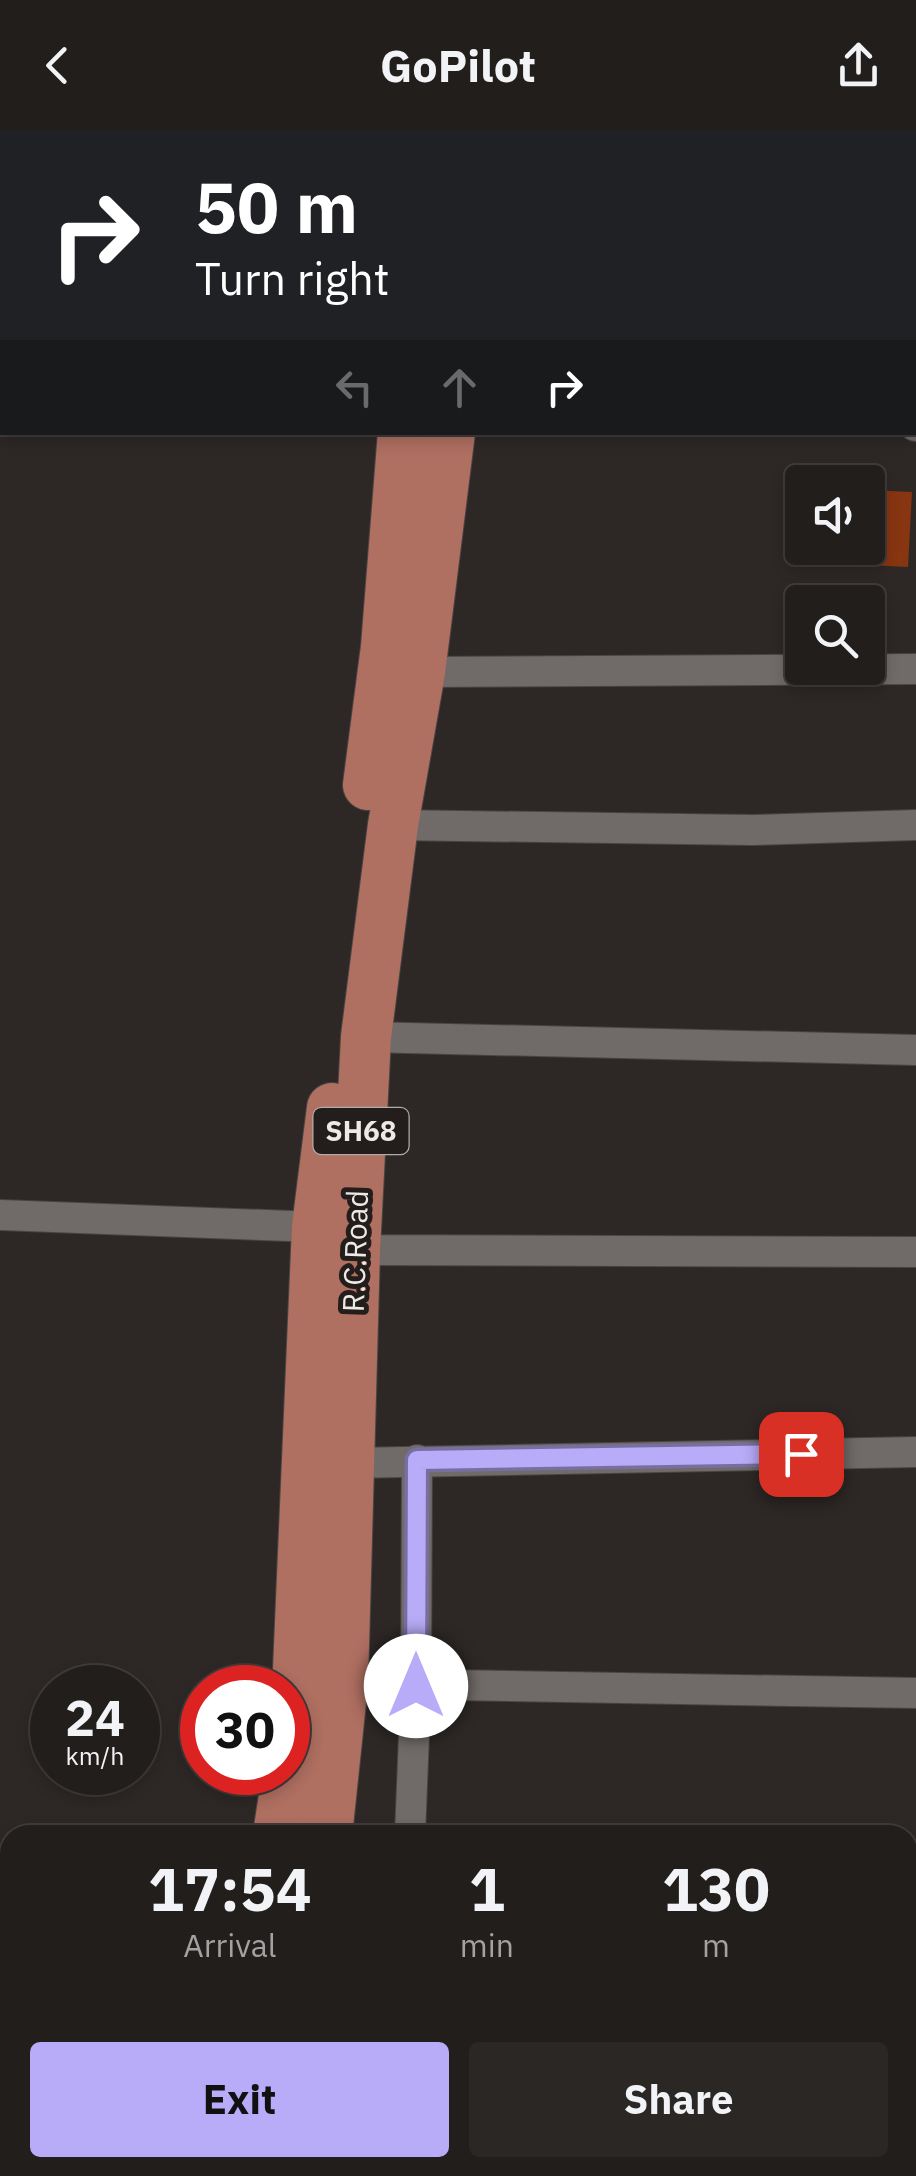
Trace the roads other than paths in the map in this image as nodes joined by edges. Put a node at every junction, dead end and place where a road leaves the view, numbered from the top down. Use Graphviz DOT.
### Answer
graph roads {
  1 [pos="403,435"];
  2 [pos="450,435"];
  3 [pos="916,669"];
  4 [pos="420,672"];
  5 [pos="393,825"];
  6 [pos="916,825"];
  7 [pos="366,1038"];
  8 [pos="916,1050"];
  9 [pos="0,1215"];
  10 [pos="336,1238"];
  11 [pos="916,1252"];
  12 [pos="916,1452"];
  13 [pos="417,1460"];
  14 [pos="350,1463"];
  15 [pos="321,1683"];
  16 [pos="416,1686"];
  17 [pos="916,1693"];
  18 [pos="280,1825"];
  19 [pos="328,1825"];
  20 [pos="410,1825"];
  1 -- 10 [label="main road, R.C.Road / SH68"];
  2 -- 4 [label="main road, R.C.Road / SH68"];
  3 -- 4 [label="street"];
  4 -- 5 [label="main road, R.C.Road / SH68"];
  5 -- 6 [label="street"];
  5 -- 7 [label="main road, R.C.Road / SH68"];
  7 -- 8 [label="street"];
  7 -- 10 [label="main road, R.C.Road / SH68"];
  9 -- 10 [label="street"];
  10 -- 11 [label="street"];
  10 -- 14 [label="main road, R.C.Road / SH68"];
  10 -- 15 [label="main road, R.C.Road / SH68"];
  12 -- 13 [label="street"];
  13 -- 14 [label="street"];
  13 -- 16 [label="street"];
  14 -- 15 [label="main road, R.C.Road / SH68"];
  15 -- 16 [label="street"];
  15 -- 18 [label="main road, R.C.Road / SH68"];
  15 -- 19 [label="main road, R.C.Road / SH68"];
  16 -- 17 [label="street"];
  16 -- 20 [label="street"];
}
